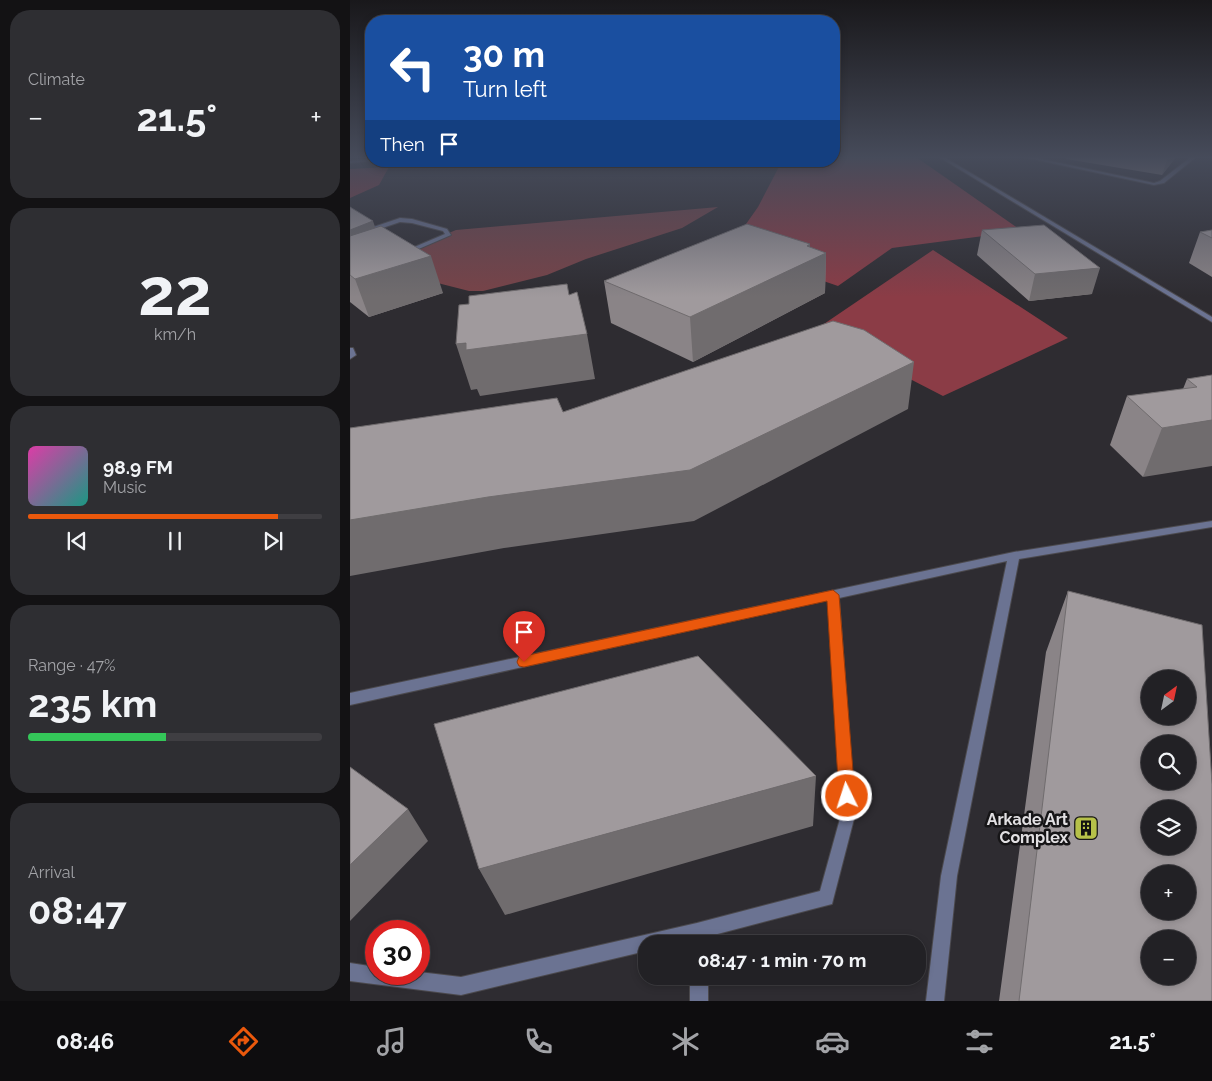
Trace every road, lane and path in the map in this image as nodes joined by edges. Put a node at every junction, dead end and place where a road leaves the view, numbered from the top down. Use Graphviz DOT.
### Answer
graph roads {
  1 [pos="1019,204"];
  2 [pos="350,237"];
  3 [pos="404,253"];
  4 [pos="1212,320"];
  5 [pos="350,350"];
  6 [pos="350,357"];
  7 [pos="1212,524"];
  8 [pos="1014,556"];
  9 [pos="833,595"];
  10 [pos="350,699"];
  11 [pos="707,935"];
  12 [pos="638,950"];
  13 [pos="350,972"];
  14 [pos="699,985"];
  15 [pos="699,1001"];
  16 [pos="935,1001"];
  1 -- 4 [label="street"];
  2 -- 3 [label="street"];
  5 -- 6 [label="street"];
  7 -- 8 [label="street"];
  8 -- 9 [label="street"];
  8 -- 16 [label="street"];
  9 -- 10 [label="street"];
  9 -- 11 [label="street"];
  12 -- 13 [label="street"];
  14 -- 15 [label="street"];
}
